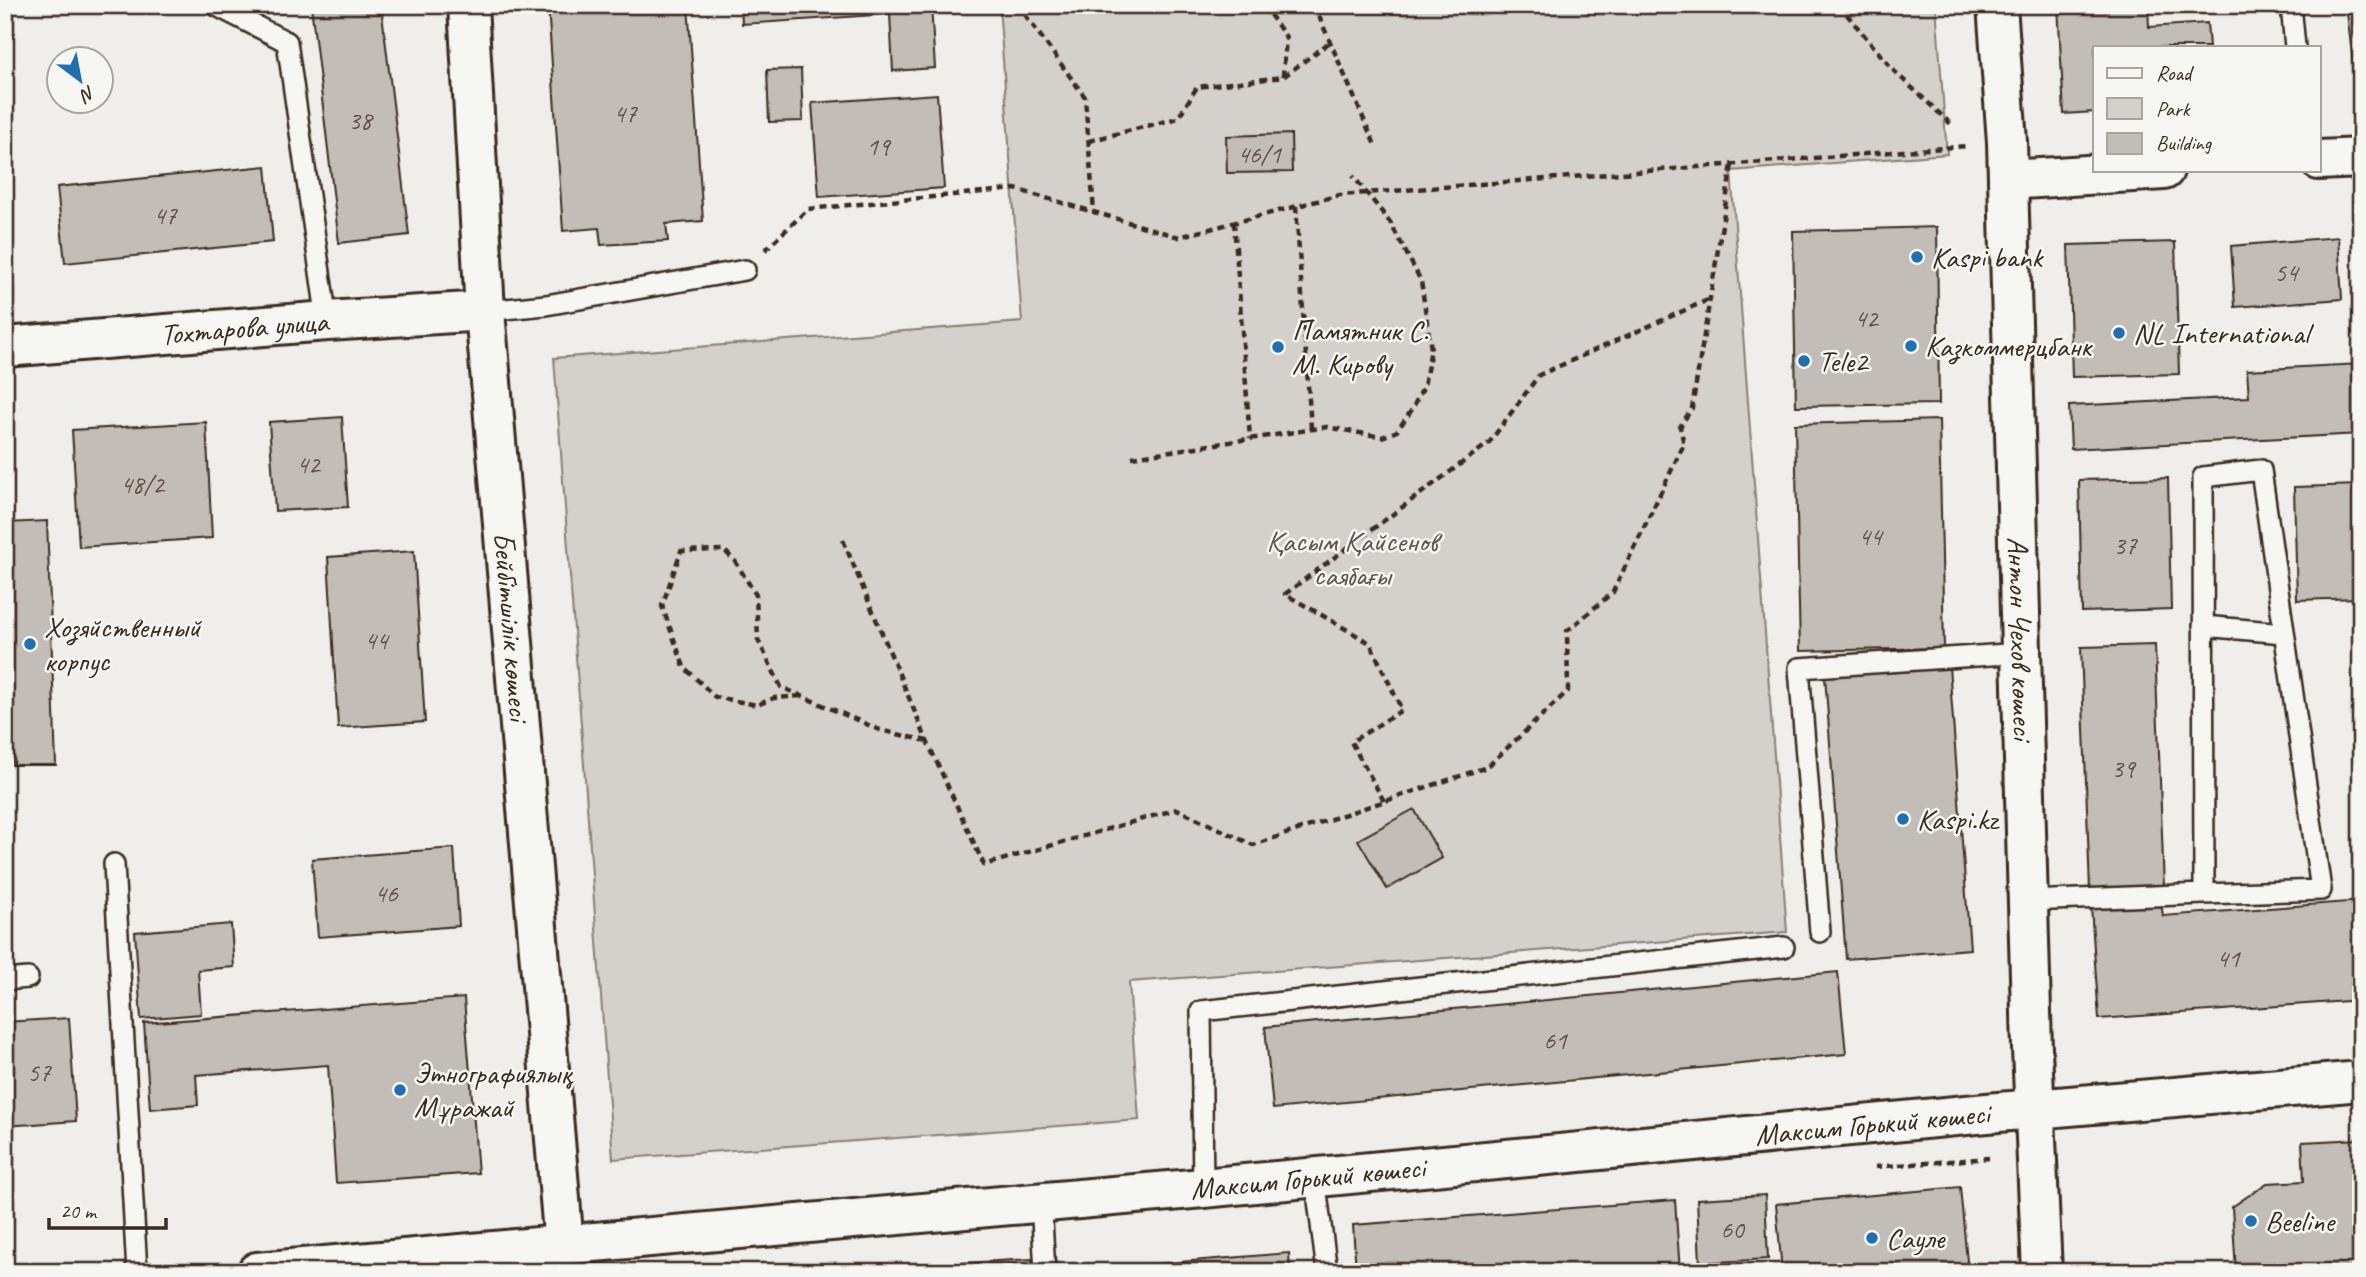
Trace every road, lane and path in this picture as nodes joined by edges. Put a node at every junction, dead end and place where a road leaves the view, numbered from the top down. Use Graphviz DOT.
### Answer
graph roads {
  1 [pos="215,5"];
  2 [pos="468,5"];
  3 [pos="1030,5"];
  4 [pos="1262,5"];
  5 [pos="1314,5"];
  6 [pos="1839,5"];
  7 [pos="1997,5"];
  8 [pos="2291,5"];
  9 [pos="1020,7"];
  10 [pos="1330,42"];
  11 [pos="2295,46"];
  12 [pos="1283,77"];
  13 [pos="1952,125"];
  14 [pos="1089,141"];
  15 [pos="2007,142"];
  16 [pos="1376,145"];
  17 [pos="2361,158"];
  18 [pos="2320,160"];
  19 [pos="1731,164"];
  20 [pos="2133,172"];
  21 [pos="1353,176"];
  22 [pos="2008,180"];
  23 [pos="1296,206"];
  24 [pos="1094,212"];
  25 [pos="1234,222"];
  26 [pos="745,270"];
  27 [pos="1710,299"];
  28 [pos="485,311"];
  29 [pos="327,321"];
  30 [pos="5,347"];
  31 [pos="1311,429"];
  32 [pos="1250,439"];
  33 [pos="1132,457"];
  34 [pos="843,540"];
  35 [pos="2203,626"];
  36 [pos="2284,633"];
  37 [pos="2021,653"];
  38 [pos="801,696"];
  39 [pos="927,741"];
  40 [pos="1384,802"];
  41 [pos="114,864"];
  42 [pos="2204,894"];
  43 [pos="2028,901"];
  44 [pos="1820,932"];
  45 [pos="1784,947"];
  46 [pos="28,978"];
  47 [pos="5,980"];
  48 [pos="2361,1081"];
  49 [pos="2034,1109"];
  50 [pos="1315,1177"];
  51 [pos="1203,1188"];
  52 [pos="1041,1202"];
  53 [pos="564,1245"];
  54 [pos="137,1272"];
  55 [pos="257,1272"];
  56 [pos="1045,1272"];
  57 [pos="1327,1272"];
  58 [pos="2042,1272"];
  1 -- 29 [label="lane"];
  2 -- 28 [label="street, Бейбітшілік көшесі"];
  3 -- 9 [label="path"];
  4 -- 12 [label="path"];
  5 -- 10 [label="path"];
  6 -- 13 [label="path"];
  7 -- 15 [label="street, Антон Чехов көшесі"];
  8 -- 11 [label="lane"];
  9 -- 14 [label="path"];
  10 -- 12 [label="path"];
  10 -- 16 [label="path"];
  12 -- 14 [label="path"];
  14 -- 24 [label="path"];
  15 -- 19 [label="path"];
  15 -- 22 [label="street, Антон Чехов көшесі"];
  17 -- 18 [label="street"];
  19 -- 23 [label="path"];
  19 -- 27 [label="path"];
  20 -- 22 [label="street"];
  21 -- 31 [label="path"];
  22 -- 37 [label="street, Антон Чехов көшесі"];
  23 -- 25 [label="path"];
  23 -- 31 [label="path"];
  24 -- 25 [label="path"];
  24 -- 26 [label="path"];
  25 -- 32 [label="path"];
  26 -- 28 [label="lane"];
  27 -- 40 [label="path"];
  27 -- 40 [label="path"];
  28 -- 29 [label="street, Тохтарова улица"];
  28 -- 53 [label="street, Бейбітшілік көшесі"];
  29 -- 30 [label="street, Тохтарова улица"];
  31 -- 32 [label="path"];
  32 -- 33 [label="path"];
  34 -- 39 [label="path"];
  35 -- 36 [label="lane"];
  35 -- 36 [label="lane"];
  35 -- 42 [label="lane"];
  36 -- 42 [label="lane"];
  37 -- 43 [label="street, Антон Чехов көшесі"];
  37 -- 44 [label="lane"];
  38 -- 38 [label="path"];
  38 -- 39 [label="path"];
  39 -- 40 [label="path"];
  41 -- 54 [label="lane"];
  42 -- 43 [label="lane"];
  43 -- 49 [label="street, Антон Чехов көшесі"];
  45 -- 51 [label="lane"];
  46 -- 47 [label="lane"];
  48 -- 49 [label="street, Максим Горький көшесі"];
  49 -- 50 [label="street, Максим Горький көшесі"];
  49 -- 58 [label="street, Антон Чехов көшесі"];
  50 -- 51 [label="street, Максим Горький көшесі"];
  50 -- 57 [label="lane"];
  51 -- 52 [label="street, Максим Горький көшесі"];
  52 -- 53 [label="street, Максим Горький көшесі"];
  52 -- 56 [label="lane"];
  53 -- 55 [label="street, Максим Горький көшесі"];
}
